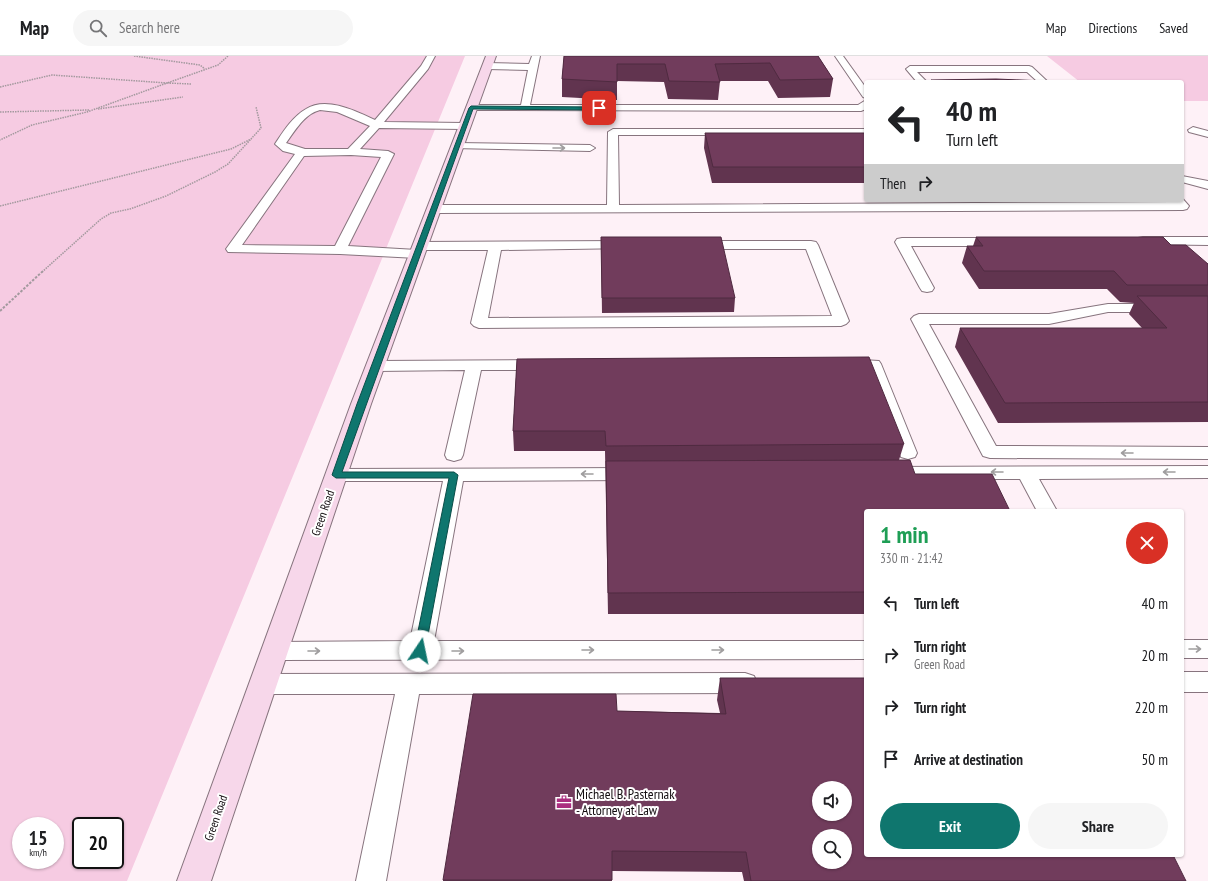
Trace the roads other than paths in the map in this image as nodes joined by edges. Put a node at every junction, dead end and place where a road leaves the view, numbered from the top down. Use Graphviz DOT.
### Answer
graph roads {
  1 [pos="431,56"];
  2 [pos="536,56"];
  3 [pos="839,56"];
  4 [pos="489,61"];
  5 [pos="533,67"];
  6 [pos="920,80"];
  7 [pos="1041,80"];
  8 [pos="864,92"];
  9 [pos="525,108"];
  10 [pos="864,109"];
  11 [pos="376,125"];
  12 [pos="464,127"];
  13 [pos="1194,130"];
  14 [pos="864,132"];
  15 [pos="1208,134"];
  16 [pos="590,144"];
  17 [pos="351,152"];
  18 [pos="301,153"];
  19 [pos="1184,179"];
  20 [pos="1208,185"];
  21 [pos="1179,202"];
  22 [pos="434,209"];
  23 [pos="613,209"];
  24 [pos="1208,241"];
  25 [pos="1012,242"];
  26 [pos="1130,242"];
  27 [pos="684,245"];
  28 [pos="495,246"];
  29 [pos="637,246"];
  30 [pos="340,250"];
  31 [pos="418,250"];
  32 [pos="926,288"];
  33 [pos="1208,308"];
  34 [pos="833,364"];
  35 [pos="474,365"];
  36 [pos="561,365"];
  37 [pos="376,366"];
  38 [pos="908,453"];
  39 [pos="1208,453"];
  40 [pos="454,465"];
  41 [pos="1026,472"];
  42 [pos="1208,472"];
  43 [pos="875,473"];
  44 [pos="652,474"];
  45 [pos="336,475"];
  46 [pos="1047,509"];
  47 [pos="1184,649"];
  48 [pos="1208,649"];
  49 [pos="864,650"];
  50 [pos="275,651"];
  51 [pos="420,651"];
  52 [pos="1184,682"];
  53 [pos="1208,682"];
  54 [pos="767,683"];
  55 [pos="263,684"];
  56 [pos="409,684"];
  57 [pos="194,881"];
  58 [pos="371,881"];
  1 -- 11 [label="lane"];
  2 -- 5 [label="lane"];
  3 -- 8 [label="lane"];
  4 -- 5 [label="lane"];
  4 -- 12 [label="main road, Green Road"];
  5 -- 9 [label="lane"];
  6 -- 7 [label="lane"];
  9 -- 10 [label="lane"];
  9 -- 12 [label="lane"];
  11 -- 12 [label="lane"];
  11 -- 17 [label="lane"];
  11 -- 18 [label="lane"];
  12 -- 16 [label="lane"];
  12 -- 22 [label="main road, Green Road"];
  13 -- 15 [label="lane"];
  14 -- 23 [label="lane"];
  17 -- 18 [label="lane"];
  17 -- 30 [label="lane"];
  18 -- 30 [label="lane"];
  19 -- 20 [label="lane"];
  21 -- 23 [label="lane"];
  22 -- 23 [label="lane"];
  22 -- 31 [label="main road, Green Road"];
  24 -- 26 [label="lane"];
  25 -- 32 [label="lane"];
  27 -- 28 [label="lane"];
  28 -- 29 [label="lane"];
  28 -- 31 [label="lane"];
  30 -- 31 [label="lane"];
  31 -- 37 [label="main road, Green Road"];
  39 -- 33 [label="lane, one-way"];
  34 -- 38 [label="lane"];
  35 -- 36 [label="lane"];
  35 -- 37 [label="lane"];
  35 -- 40 [label="lane"];
  37 -- 45 [label="main road, Green Road"];
  44 -- 40 [label="lane, one-way"];
  40 -- 45 [label="lane"];
  40 -- 51 [label="lane"];
  42 -- 41 [label="lane, one-way"];
  41 -- 43 [label="lane, one-way"];
  41 -- 46 [label="lane"];
  45 -- 50 [label="main road, Green Road"];
  47 -- 48 [label="lane, one-way"];
  51 -- 49 [label="lane, one-way"];
  50 -- 51 [label="lane, one-way"];
  50 -- 55 [label="main road, Green Road"];
  52 -- 53 [label="lane"];
  54 -- 56 [label="lane"];
  55 -- 56 [label="lane"];
  55 -- 57 [label="main road, Green Road"];
  56 -- 58 [label="lane"];
}
